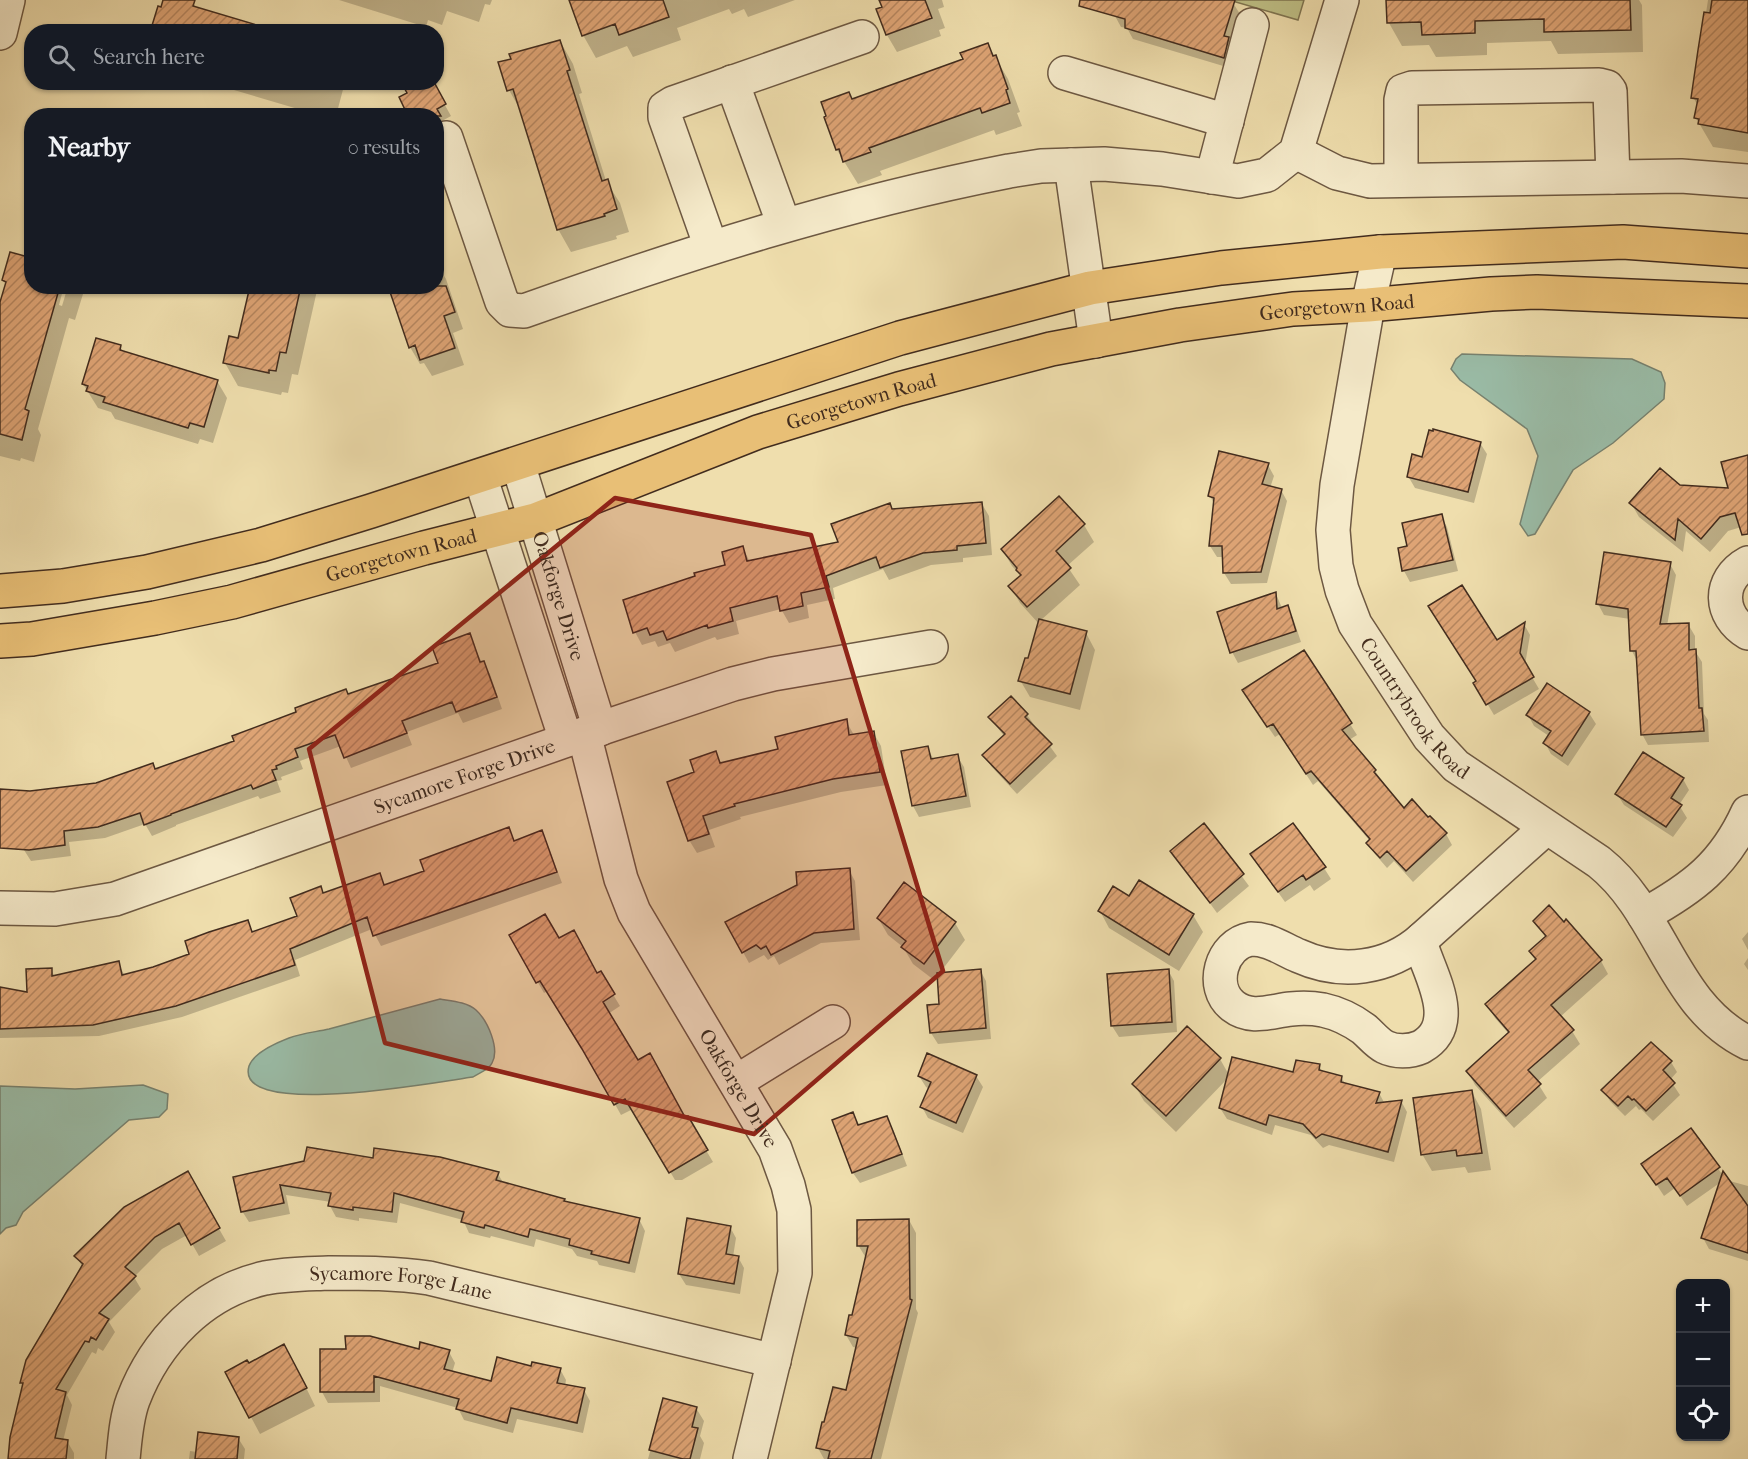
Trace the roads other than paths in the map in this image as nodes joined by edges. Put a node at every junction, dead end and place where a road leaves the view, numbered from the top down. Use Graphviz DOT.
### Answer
graph roads {
  1 [pos="8,0"];
  2 [pos="1342,0"];
  3 [pos="1252,25"];
  4 [pos="0,33"];
  5 [pos="862,37"];
  6 [pos="1065,73"];
  7 [pos="732,82"];
  8 [pos="1227,121"];
  9 [pos="446,138"];
  10 [pos="1296,152"];
  11 [pos="1071,165"];
  12 [pos="1212,177"];
  13 [pos="1613,177"];
  14 [pos="1401,180"];
  15 [pos="1748,181"];
  16 [pos="783,225"];
  17 [pos="711,247"];
  18 [pos="1748,251"];
  19 [pos="1380,252"];
  20 [pos="1090,288"];
  21 [pos="1748,301"];
  22 [pos="1368,305"];
  23 [pos="1096,341"];
  24 [pos="518,464"];
  25 [pos="480,476"];
  26 [pos="535,520"];
  27 [pos="497,530"];
  28 [pos="1748,563"];
  29 [pos="0,591"];
  30 [pos="1748,633"];
  31 [pos="0,641"];
  32 [pos="931,646"];
  33 [pos="584,734"];
  34 [pos="1748,812"];
  35 [pos="1546,828"];
  36 [pos="0,908"];
  37 [pos="1644,915"];
  38 [pos="1422,939"];
  39 [pos="833,1022"];
  40 [pos="1748,1043"];
  41 [pos="736,1082"];
  42 [pos="774,1361"];
  43 [pos="123,1459"];
  44 [pos="750,1459"];
  1 -- 4 [label="street"];
  2 -- 10 [label="street"];
  3 -- 8 [label="street"];
  5 -- 7 [label="street"];
  6 -- 8 [label="street"];
  7 -- 16 [label="street"];
  7 -- 17 [label="street"];
  8 -- 12 [label="street"];
  9 -- 17 [label="street"];
  10 -- 12 [label="street"];
  10 -- 14 [label="street"];
  11 -- 12 [label="street"];
  11 -- 16 [label="street"];
  11 -- 20 [label="street"];
  13 -- 14 [label="street"];
  13 -- 14 [label="street"];
  13 -- 15 [label="street"];
  16 -- 17 [label="street"];
  18 -- 19 [label="main road"];
  19 -- 20 [label="main road"];
  19 -- 22 [label="street, Countrybrook Road"];
  20 -- 23 [label="street"];
  20 -- 24 [label="main road"];
  21 -- 22 [label="main road, Georgetown Road"];
  22 -- 23 [label="main road, Georgetown Road"];
  22 -- 35 [label="street, Countrybrook Road"];
  23 -- 26 [label="main road, Georgetown Road"];
  24 -- 25 [label="main road"];
  24 -- 26 [label="street, Oakforge Drive"];
  25 -- 27 [label="street"];
  25 -- 29 [label="main road"];
  26 -- 27 [label="main road, Georgetown Road"];
  26 -- 33 [label="street, Oakforge Drive"];
  27 -- 31 [label="main road, Georgetown Road"];
  27 -- 33 [label="street"];
  28 -- 30 [label="street"];
  32 -- 33 [label="street, Sycamore Forge Drive"];
  33 -- 36 [label="street, Sycamore Forge Drive"];
  33 -- 41 [label="street, Oakforge Drive"];
  34 -- 37 [label="street"];
  35 -- 37 [label="street, Countrybrook Road"];
  35 -- 38 [label="street"];
  37 -- 40 [label="street, Countrybrook Road"];
  38 -- 38 [label="street"];
  39 -- 41 [label="street"];
  41 -- 42 [label="street, Oakforge Drive"];
  42 -- 43 [label="street, Sycamore Forge Lane"];
  42 -- 44 [label="street, Oakforge Drive"];
}
